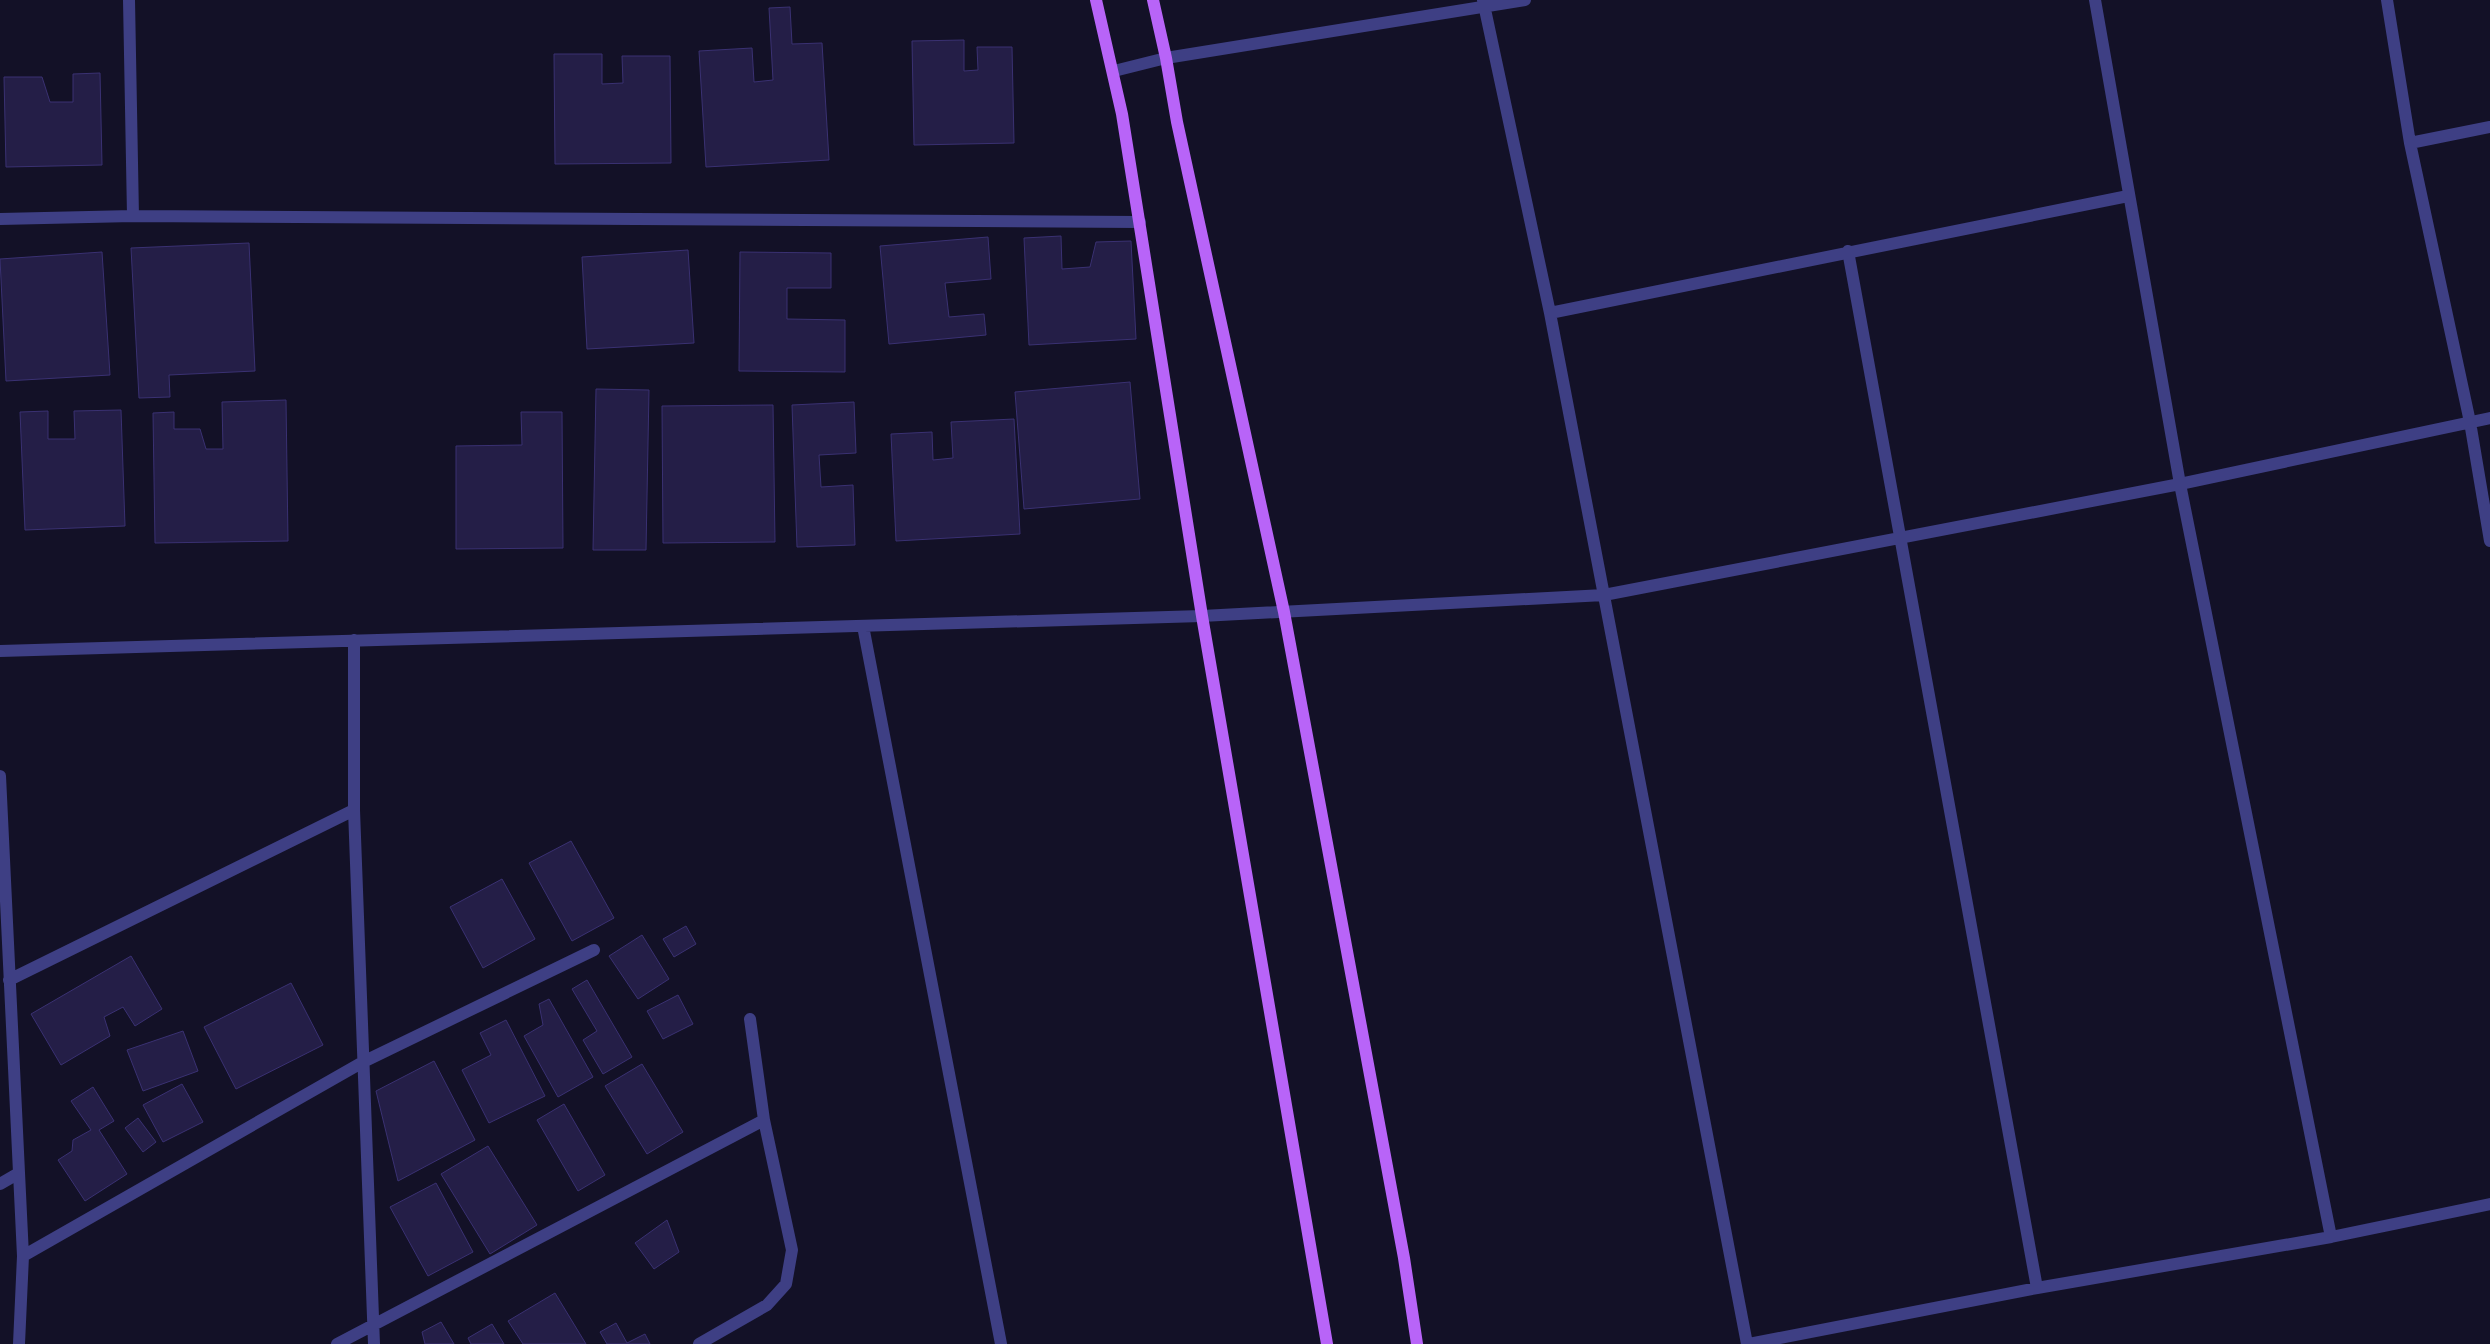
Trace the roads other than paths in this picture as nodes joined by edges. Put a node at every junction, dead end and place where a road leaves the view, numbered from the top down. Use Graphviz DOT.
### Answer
graph roads {
  1 [pos="129,0"];
  2 [pos="1096,0"];
  3 [pos="1153,0"];
  4 [pos="1525,0"];
  5 [pos="2095,0"];
  6 [pos="2387,0"];
  7 [pos="1484,4"];
  8 [pos="1166,58"];
  9 [pos="1114,71"];
  10 [pos="2490,127"];
  11 [pos="2410,143"];
  12 [pos="2128,196"];
  13 [pos="133,216"];
  14 [pos="0,219"];
  15 [pos="1140,222"];
  16 [pos="1848,251"];
  17 [pos="1550,312"];
  18 [pos="2490,418"];
  19 [pos="2470,422"];
  20 [pos="2180,484"];
  21 [pos="1900,538"];
  22 [pos="2490,541"];
  23 [pos="1604,595"];
  24 [pos="1284,612"];
  25 [pos="1202,616"];
  26 [pos="863,626"];
  27 [pos="354,640"];
  28 [pos="0,651"];
  29 [pos="0,776"];
  30 [pos="354,810"];
  31 [pos="3,899"];
  32 [pos="594,950"];
  33 [pos="10,980"];
  34 [pos="750,1018"];
  35 [pos="363,1062"];
  36 [pos="764,1120"];
  37 [pos="19,1173"];
  38 [pos="0,1184"];
  39 [pos="2490,1204"];
  40 [pos="2331,1237"];
  41 [pos="23,1256"];
  42 [pos="2037,1288"];
  43 [pos="374,1325"];
  44 [pos="19,1344"];
  45 [pos="337,1344"];
  46 [pos="374,1344"];
  47 [pos="699,1344"];
  48 [pos="1001,1344"];
  49 [pos="1328,1344"];
  50 [pos="1416,1344"];
  51 [pos="1748,1344"];
  1 -- 13 [label="street"];
  2 -- 9 [label="main road"];
  3 -- 8 [label="main road"];
  4 -- 7 [label="street"];
  5 -- 12 [label="street"];
  6 -- 11 [label="street"];
  7 -- 8 [label="street"];
  7 -- 17 [label="street"];
  8 -- 9 [label="street"];
  8 -- 24 [label="main road"];
  9 -- 15 [label="main road"];
  10 -- 11 [label="street"];
  11 -- 19 [label="street"];
  12 -- 16 [label="street"];
  12 -- 20 [label="street"];
  13 -- 14 [label="street"];
  13 -- 15 [label="street"];
  15 -- 25 [label="main road"];
  16 -- 17 [label="street"];
  16 -- 21 [label="street"];
  17 -- 23 [label="street"];
  18 -- 19 [label="street"];
  19 -- 20 [label="street"];
  19 -- 22 [label="street"];
  20 -- 21 [label="street"];
  20 -- 40 [label="street"];
  21 -- 23 [label="street"];
  21 -- 42 [label="street"];
  23 -- 24 [label="street"];
  23 -- 51 [label="street"];
  24 -- 25 [label="street"];
  24 -- 50 [label="main road"];
  25 -- 26 [label="street"];
  25 -- 49 [label="main road"];
  26 -- 27 [label="street"];
  26 -- 48 [label="street"];
  27 -- 28 [label="street"];
  27 -- 30 [label="street"];
  29 -- 31 [label="street"];
  30 -- 33 [label="street"];
  30 -- 35 [label="street"];
  31 -- 33 [label="street"];
  32 -- 35 [label="street"];
  33 -- 37 [label="street"];
  34 -- 36 [label="street"];
  35 -- 41 [label="street"];
  35 -- 43 [label="street"];
  36 -- 43 [label="street"];
  36 -- 47 [label="street"];
  37 -- 38 [label="street"];
  37 -- 41 [label="street"];
  39 -- 40 [label="street"];
  40 -- 42 [label="street"];
  41 -- 44 [label="street"];
  42 -- 51 [label="street"];
  43 -- 45 [label="street"];
  43 -- 46 [label="street"];
}
